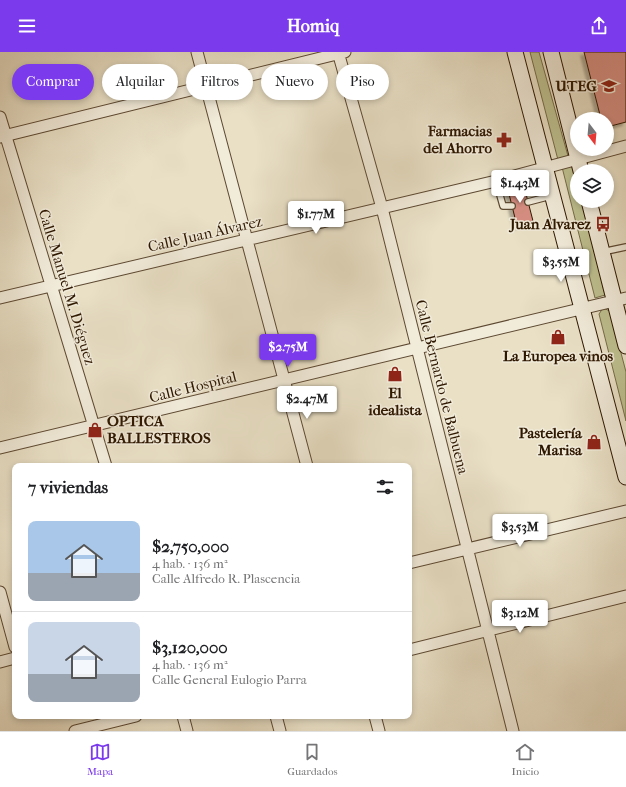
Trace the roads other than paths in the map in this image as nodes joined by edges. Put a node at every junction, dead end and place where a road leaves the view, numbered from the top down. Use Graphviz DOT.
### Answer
graph roads {
  1 [pos="197,52"];
  2 [pos="340,52"];
  3 [pos="515,52"];
  4 [pos="551,52"];
  5 [pos="200,64"];
  6 [pos="253,74"];
  7 [pos="186,91"];
  8 [pos="210,100"];
  9 [pos="0,117"];
  10 [pos="3,137"];
  11 [pos="626,146"];
  12 [pos="580,164"];
  13 [pos="582,164"];
  14 [pos="570,166"];
  15 [pos="544,168"];
  16 [pos="496,180"];
  17 [pos="552,196"];
  18 [pos="528,202"];
  19 [pos="512,206"];
  20 [pos="382,208"];
  21 [pos="591,208"];
  22 [pos="247,240"];
  23 [pos="626,246"];
  24 [pos="602,252"];
  25 [pos="51,286"];
  26 [pos="0,298"];
  27 [pos="620,299"];
  28 [pos="582,309"];
  29 [pos="626,346"];
  30 [pos="416,348"];
  31 [pos="284,380"];
  32 [pos="94,426"];
  33 [pos="0,448"];
  34 [pos="105,463"];
  35 [pos="306,463"];
  36 [pos="626,477"];
  37 [pos="626,510"];
  38 [pos="468,549"];
  39 [pos="412,562"];
  40 [pos="0,592"];
  41 [pos="626,596"];
  42 [pos="489,630"];
  43 [pos="12,635"];
  44 [pos="412,649"];
  45 [pos="12,659"];
  46 [pos="0,662"];
  47 [pos="124,719"];
  48 [pos="184,719"];
  49 [pos="277,719"];
  50 [pos="376,719"];
  51 [pos="75,731"];
  52 [pos="187,731"];
  53 [pos="280,731"];
  54 [pos="379,731"];
  55 [pos="513,731"];
  1 -- 5 [label="street"];
  2 -- 6 [label="street"];
  2 -- 20 [label="street, Calle Bernardo de Balbuena"];
  3 -- 15 [label="main road"];
  4 -- 12 [label="main road"];
  7 -- 10 [label="street"];
  8 -- 22 [label="street"];
  9 -- 10 [label="street, Calle Manuel M. Diéguez"];
  10 -- 25 [label="street, Calle Manuel M. Diéguez"];
  11 -- 13 [label="street, Calle Juan Álvarez"];
  14 -- 15 [label="street, Calle Juan Álvarez"];
  15 -- 16 [label="street, Calle Juan Álvarez"];
  15 -- 17 [label="main road"];
  16 -- 19 [label="lane"];
  16 -- 20 [label="street, Calle Juan Álvarez"];
  17 -- 18 [label="lane"];
  17 -- 28 [label="main road"];
  20 -- 22 [label="street, Calle Juan Álvarez"];
  20 -- 30 [label="street, Calle Bernardo de Balbuena"];
  21 -- 24 [label="main road"];
  22 -- 25 [label="street, Calle Juan Álvarez"];
  22 -- 31 [label="street"];
  23 -- 24 [label="lane"];
  24 -- 27 [label="main road"];
  25 -- 26 [label="street, Calle Juan Álvarez"];
  25 -- 32 [label="street, Calle Manuel M. Diéguez"];
  27 -- 28 [label="street, Calle Hospital"];
  27 -- 29 [label="main road"];
  28 -- 30 [label="street, Calle Hospital"];
  28 -- 36 [label="main road"];
  30 -- 31 [label="street, Calle Hospital"];
  30 -- 38 [label="street, Calle Bernardo de Balbuena"];
  31 -- 32 [label="street, Calle Hospital"];
  31 -- 35 [label="street"];
  32 -- 33 [label="street, Calle Hospital"];
  32 -- 34 [label="street, Calle Manuel M. Diéguez"];
  37 -- 38 [label="street"];
  38 -- 39 [label="street"];
  38 -- 42 [label="street, Calle Bernardo de Balbuena"];
  40 -- 43 [label="street"];
  41 -- 42 [label="street"];
  42 -- 44 [label="street"];
  42 -- 55 [label="street, Calle Bernardo de Balbuena"];
  45 -- 46 [label="street"];
  47 -- 51 [label="street"];
  48 -- 52 [label="street"];
  49 -- 53 [label="street"];
  50 -- 54 [label="street"];
}
